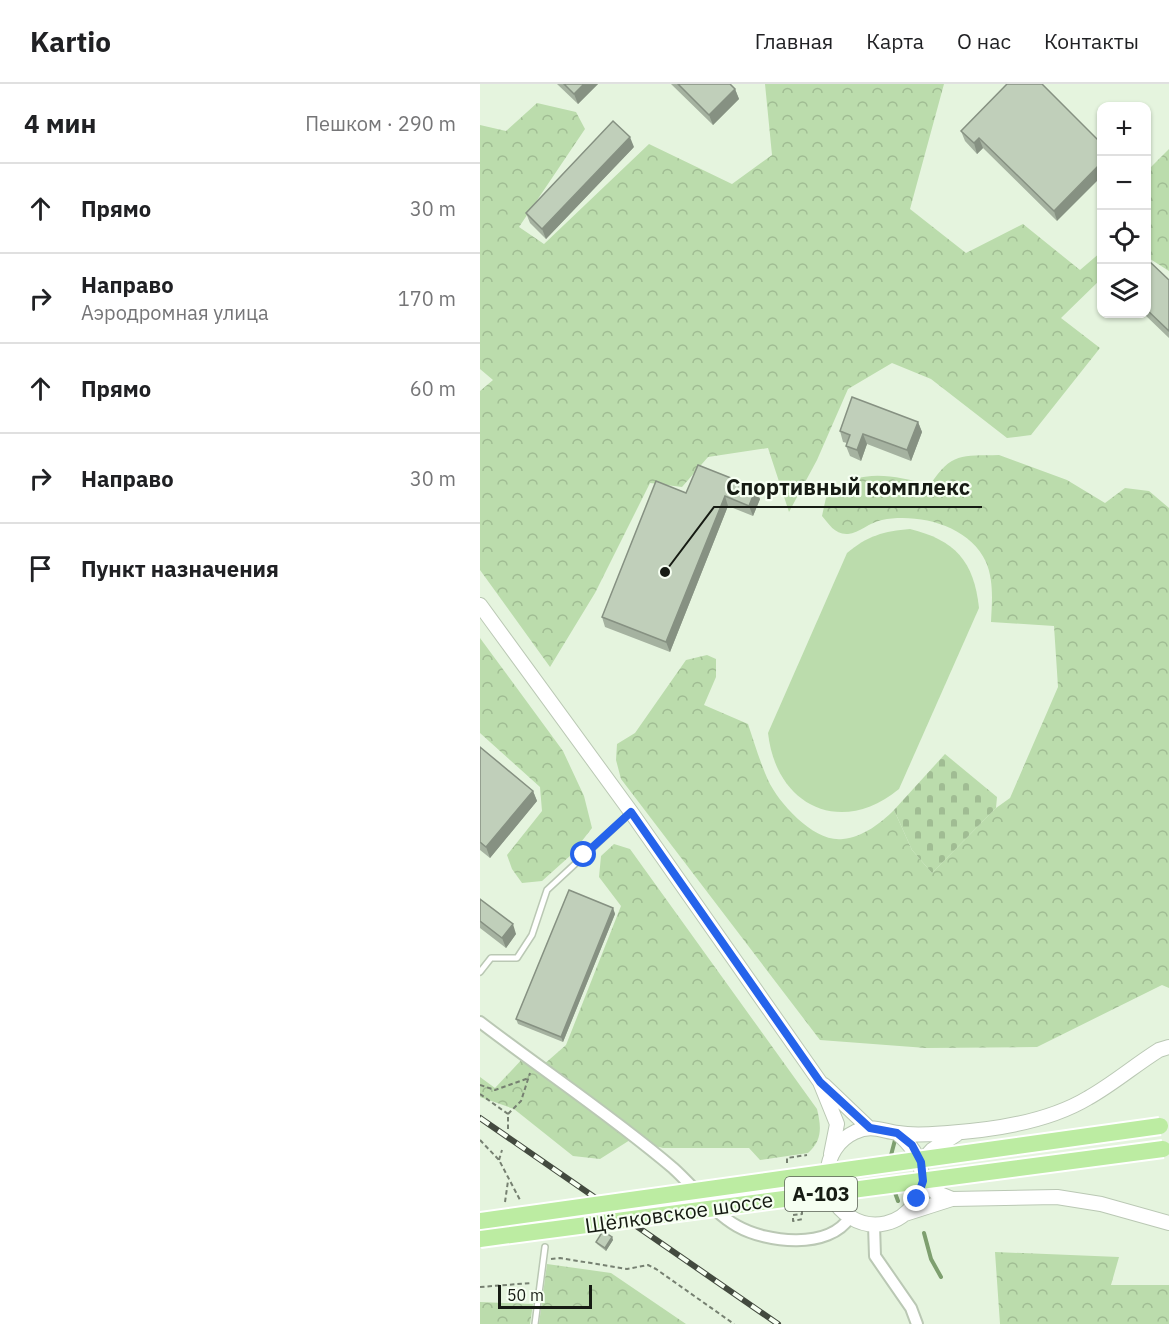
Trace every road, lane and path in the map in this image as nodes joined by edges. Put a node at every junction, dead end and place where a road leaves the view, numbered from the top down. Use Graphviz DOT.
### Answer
graph roads {
  1 [pos="480,605"];
  2 [pos="631,812"];
  3 [pos="480,972"];
  4 [pos="480,1022"];
  5 [pos="1169,1047"];
  6 [pos="534,1063"];
  7 [pos="529,1078"];
  8 [pos="820,1082"];
  9 [pos="480,1085"];
  10 [pos="480,1094"];
  11 [pos="508,1114"];
  12 [pos="1160,1126"];
  13 [pos="870,1128"];
  14 [pos="508,1129"];
  15 [pos="959,1132"];
  16 [pos="897,1133"];
  17 [pos="1163,1149"];
  18 [pos="502,1150"];
  19 [pos="831,1154"];
  20 [pos="807,1155"];
  21 [pos="499,1160"];
  22 [pos="921,1162"];
  23 [pos="788,1164"];
  24 [pos="923,1181"];
  25 [pos="952,1199"];
  26 [pos="802,1214"];
  27 [pos="905,1214"];
  28 [pos="850,1218"];
  29 [pos="803,1219"];
  30 [pos="480,1221"];
  31 [pos="1169,1223"];
  32 [pos="874,1225"];
  33 [pos="480,1239"];
  34 [pos="545,1247"];
  35 [pos="543,1261"];
  36 [pos="540,1282"];
  37 [pos="480,1287"];
  38 [pos="535,1324"];
  39 [pos="734,1324"];
  40 [pos="917,1324"];
  1 -- 2 [label="street"];
  2 -- 3 [label="lane"];
  2 -- 8 [label="street"];
  4 -- 6 [label="street"];
  5 -- 15 [label="street"];
  6 -- 7 [label="path"];
  6 -- 28 [label="street"];
  7 -- 9 [label="path"];
  7 -- 11 [label="path"];
  8 -- 13 [label="street"];
  8 -- 19 [label="street"];
  10 -- 11 [label="path"];
  11 -- 14 [label="path"];
  12 -- 30 [label="main road, Щёлковское шоссе / А-103, bridge"];
  13 -- 16 [label="street"];
  13 -- 19 [label="street"];
  15 -- 16 [label="street"];
  15 -- 22 [label="street"];
  16 -- 22 [label="street"];
  17 -- 33 [label="main road, Щёлковское шоссе / А-103, bridge"];
  18 -- 21 [label="path"];
  19 -- 28 [label="street"];
  20 -- 23 [label="path"];
  22 -- 24 [label="street"];
  24 -- 25 [label="street"];
  24 -- 27 [label="street"];
  25 -- 27 [label="street"];
  25 -- 31 [label="street"];
  26 -- 29 [label="path"];
  27 -- 32 [label="street"];
  28 -- 32 [label="street"];
  32 -- 40 [label="street"];
  34 -- 35 [label="lane"];
  35 -- 36 [label="lane"];
  35 -- 39 [label="path"];
  36 -- 37 [label="path"];
  36 -- 38 [label="lane"];
}
